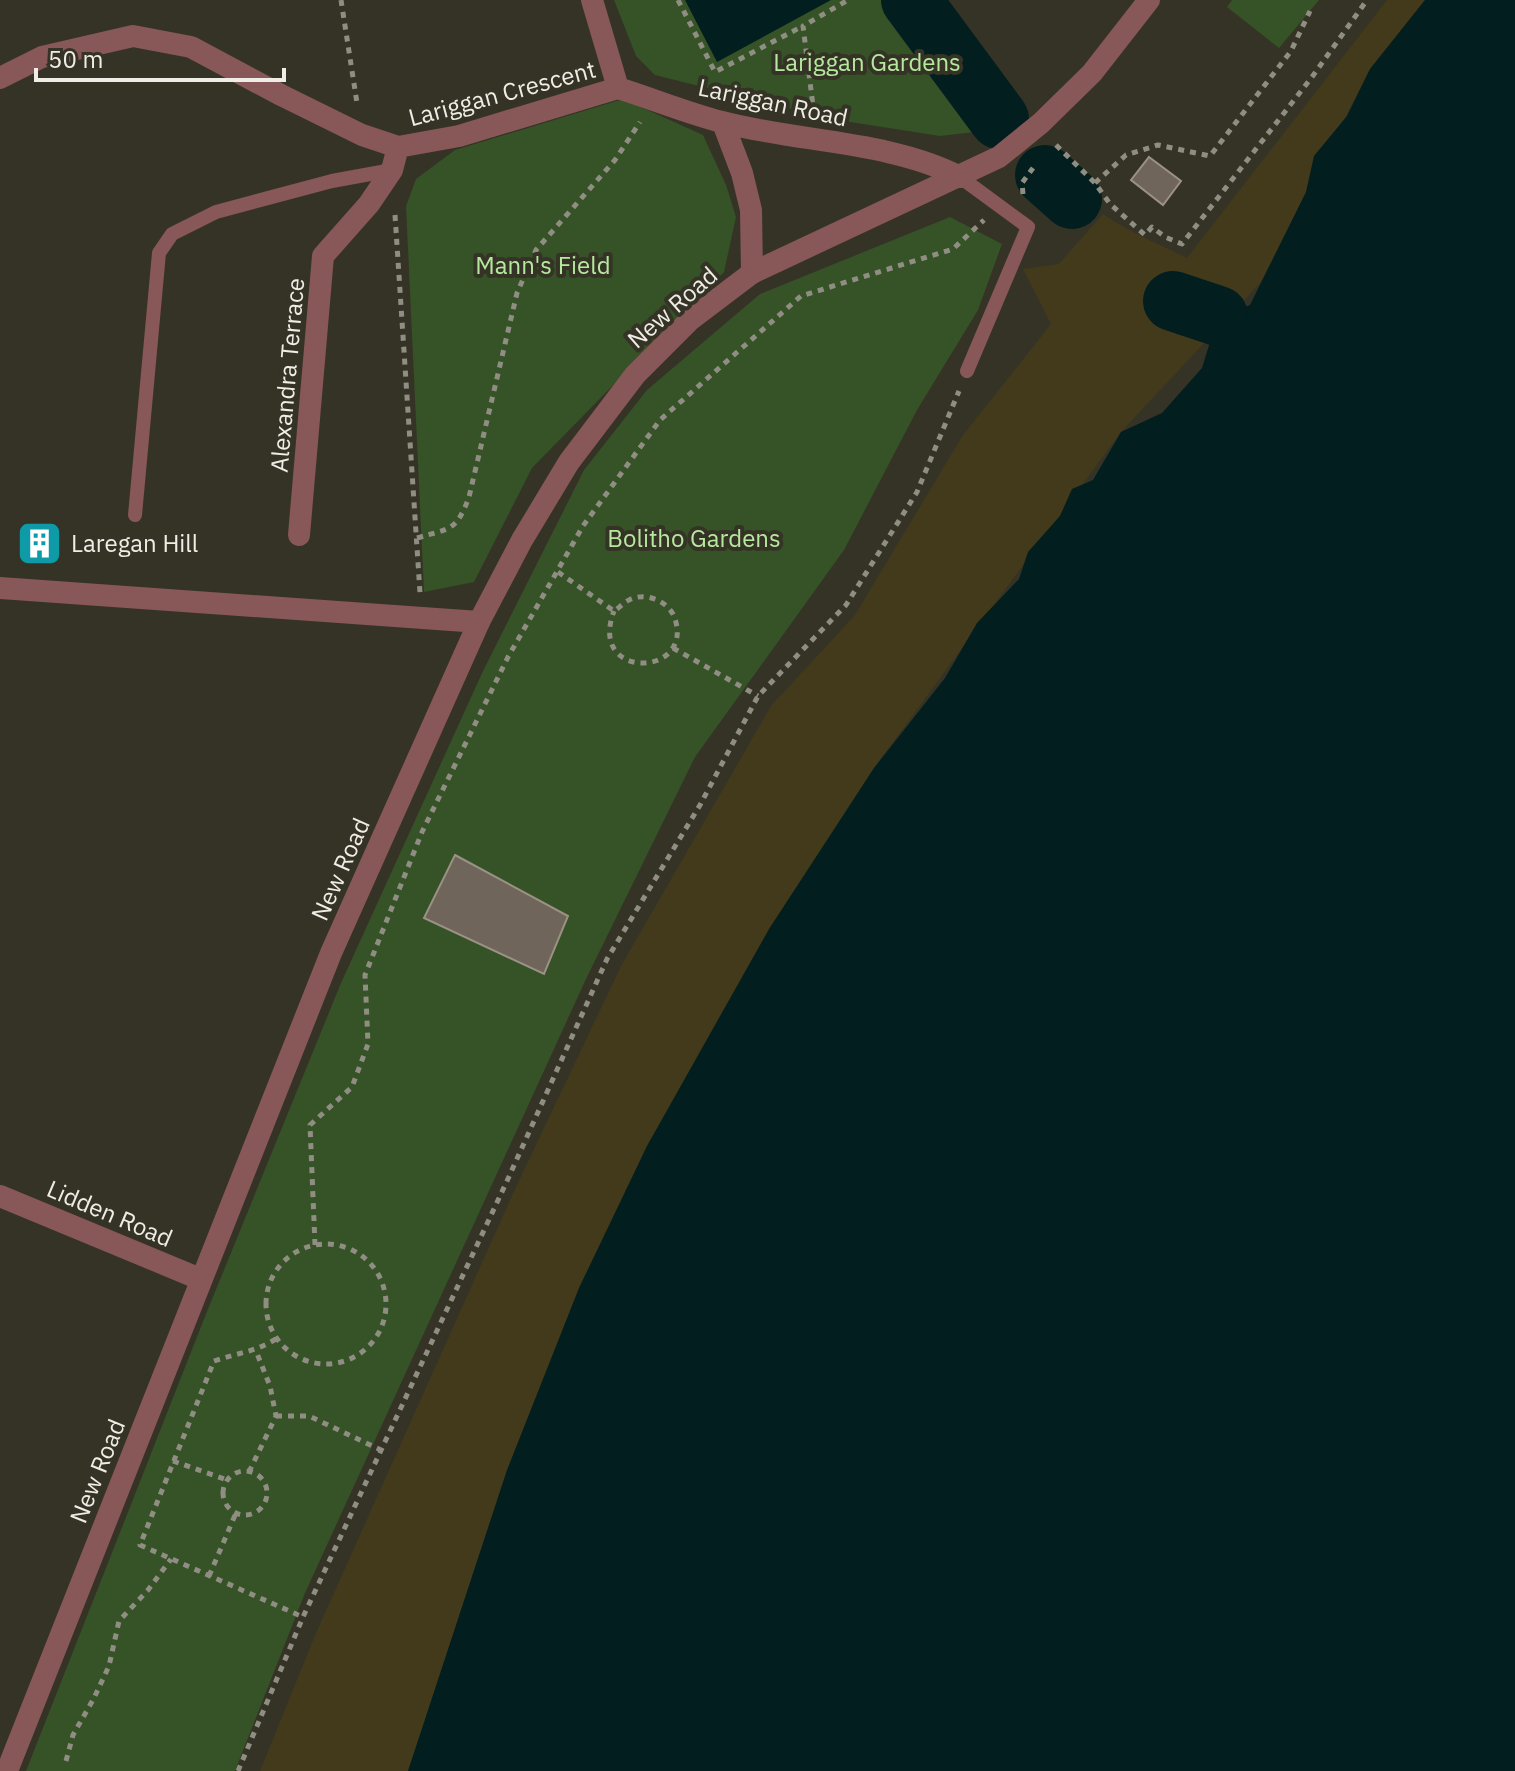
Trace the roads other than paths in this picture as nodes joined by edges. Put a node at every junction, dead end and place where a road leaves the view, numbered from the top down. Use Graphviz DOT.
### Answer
graph roads {
  1 [pos="592,0"];
  2 [pos="1149,0"];
  3 [pos="0,78"];
  4 [pos="618,88"];
  5 [pos="723,123"];
  6 [pos="398,147"];
  7 [pos="392,170"];
  8 [pos="960,177"];
  9 [pos="752,273"];
  10 [pos="967,371"];
  11 [pos="135,515"];
  12 [pos="299,535"];
  13 [pos="0,588"];
  14 [pos="479,622"];
  15 [pos="0,1196"];
  16 [pos="200,1279"];
  17 [pos="7,1771"];
  1 -- 4 [label="street"];
  2 -- 8 [label="street, New Road"];
  3 -- 6 [label="street, Lariggan Crescent"];
  4 -- 5 [label="street, Lariggan Road"];
  4 -- 6 [label="street, Lariggan Crescent"];
  5 -- 8 [label="street, Lariggan Road"];
  5 -- 9 [label="street"];
  6 -- 7 [label="street, Alexandra Terrace"];
  7 -- 11 [label="lane"];
  7 -- 12 [label="street, Alexandra Terrace"];
  8 -- 9 [label="street, New Road"];
  8 -- 10 [label="lane"];
  9 -- 14 [label="street, New Road"];
  13 -- 14 [label="street"];
  14 -- 16 [label="street, New Road"];
  15 -- 16 [label="street, Lidden Road"];
  16 -- 17 [label="street, New Road"];
}
